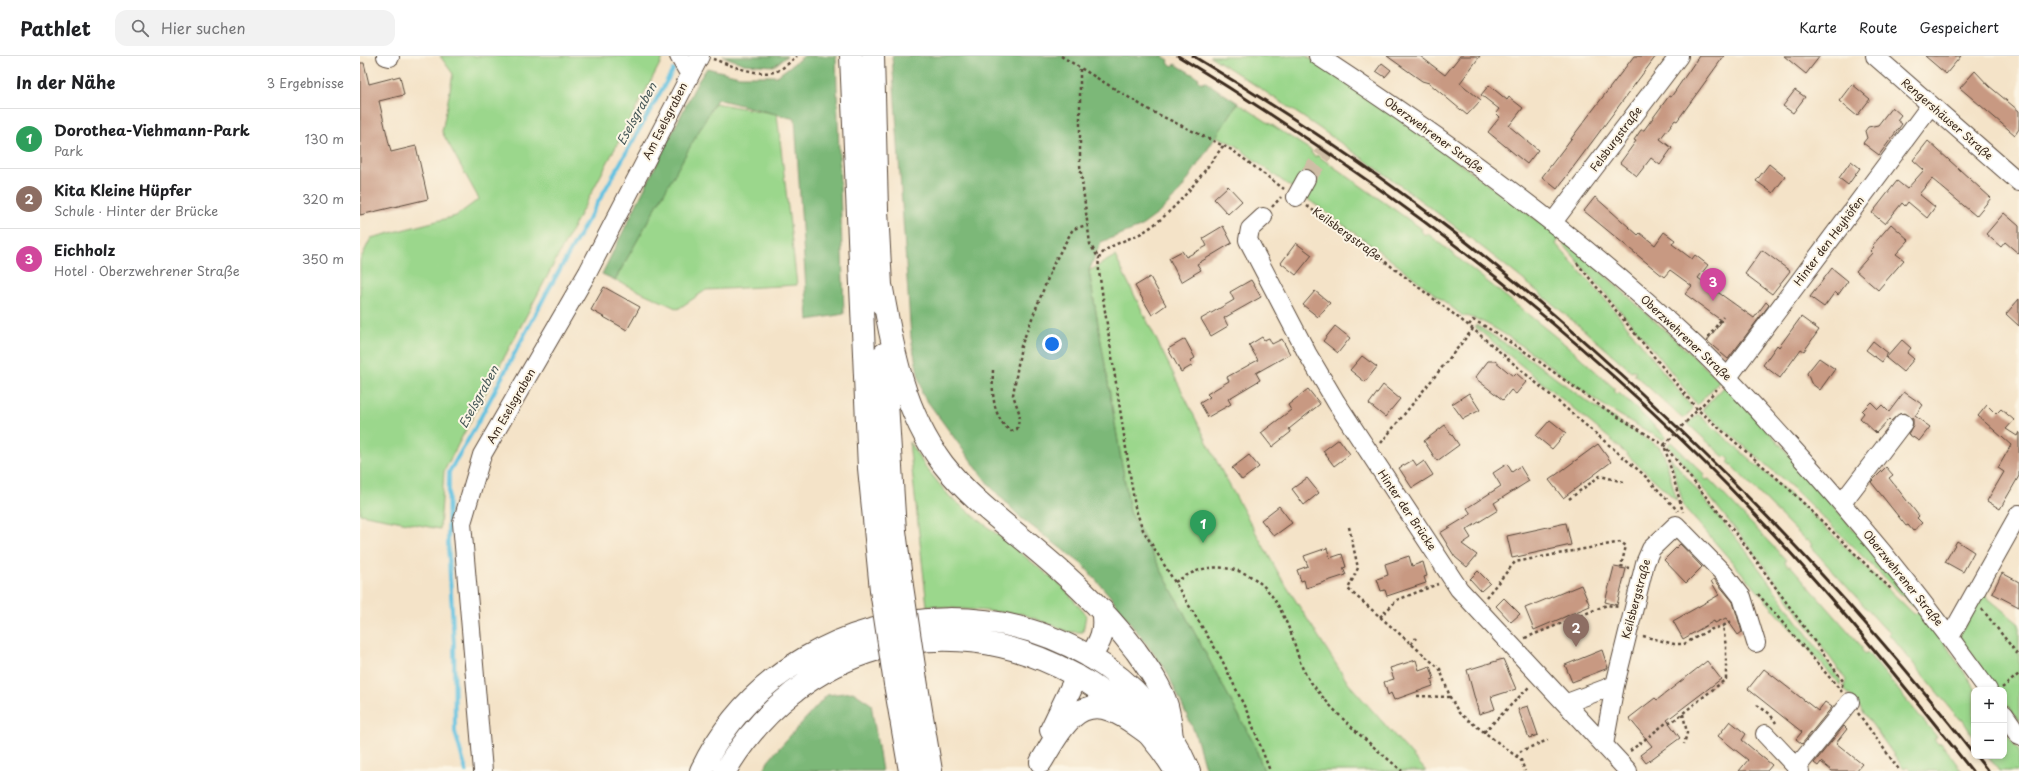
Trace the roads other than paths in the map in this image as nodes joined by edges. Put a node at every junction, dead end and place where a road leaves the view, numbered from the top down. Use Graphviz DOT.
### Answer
graph roads {
  1 [pos="679,56"];
  2 [pos="700,56"];
  3 [pos="851,56"];
  4 [pos="872,56"];
  5 [pos="1318,56"];
  6 [pos="1679,56"];
  7 [pos="1876,56"];
  8 [pos="690,75"];
  9 [pos="1930,106"];
  10 [pos="1306,179"];
  11 [pos="2019,182"];
  12 [pos="1291,194"];
  13 [pos="1263,217"];
  14 [pos="1553,222"];
  15 [pos="882,289"];
  16 [pos="1722,383"];
  17 [pos="1903,423"];
  18 [pos="1842,503"];
  19 [pos="2019,514"];
  20 [pos="892,588"];
  21 [pos="1102,610"];
  22 [pos="1950,637"];
  23 [pos="1756,643"];
  24 [pos="1090,657"];
  25 [pos="1077,676"];
  26 [pos="1615,685"];
  27 [pos="1986,687"];
  28 [pos="1845,696"];
  29 [pos="1567,704"];
  30 [pos="2007,718"];
  31 [pos="1149,734"];
  32 [pos="1765,734"];
  33 [pos="2019,736"];
  34 [pos="1172,739"];
  35 [pos="1604,745"];
  36 [pos="1623,766"];
  37 [pos="1040,767"];
  38 [pos="1798,769"];
  39 [pos="483,771"];
  40 [pos="701,771"];
  41 [pos="725,771"];
  42 [pos="910,771"];
  43 [pos="931,771"];
  44 [pos="1175,771"];
  45 [pos="1190,771"];
  1 -- 8 [label="street, Am Eselsgraben"];
  2 -- 8 [label="street, Am Eselsgraben"];
  3 -- 20 [label="main road"];
  4 -- 15 [label="main road"];
  5 -- 14 [label="street, Oberzwehrener Straße"];
  6 -- 14 [label="street, Felsburgstraße"];
  7 -- 9 [label="street, Rengershäuser Straße"];
  8 -- 39 [label="street, Am Eselsgraben"];
  9 -- 11 [label="street, Rengershäuser Straße"];
  9 -- 16 [label="street, Hinter den Heyhöfen"];
  10 -- 12 [label="street"];
  13 -- 29 [label="street, Hinter der Brücke"];
  14 -- 16 [label="street, Oberzwehrener Straße"];
  15 -- 20 [label="main road"];
  15 -- 21 [label="main road"];
  16 -- 18 [label="street, Oberzwehrener Straße"];
  17 -- 18 [label="street"];
  18 -- 22 [label="street, Oberzwehrener Straße"];
  19 -- 22 [label="street"];
  20 -- 42 [label="main road, bridge"];
  20 -- 43 [label="main road, bridge"];
  21 -- 24 [label="main road"];
  21 -- 34 [label="main road"];
  22 -- 27 [label="street, Oberzwehrener Straße"];
  23 -- 26 [label="street, Keilsbergstraße"];
  24 -- 25 [label="main road"];
  24 -- 34 [label="main road"];
  24 -- 40 [label="main road"];
  25 -- 31 [label="main road"];
  25 -- 37 [label="main road"];
  25 -- 41 [label="main road"];
  26 -- 29 [label="street"];
  26 -- 35 [label="street, Keilsbergstraße"];
  28 -- 38 [label="street"];
  29 -- 35 [label="street, Hinter der Brücke"];
  30 -- 33 [label="street"];
  31 -- 37 [label="main road"];
  31 -- 44 [label="main road"];
  32 -- 38 [label="street"];
  34 -- 45 [label="main road"];
  35 -- 36 [label="street, Hinter der Brücke"];
}
